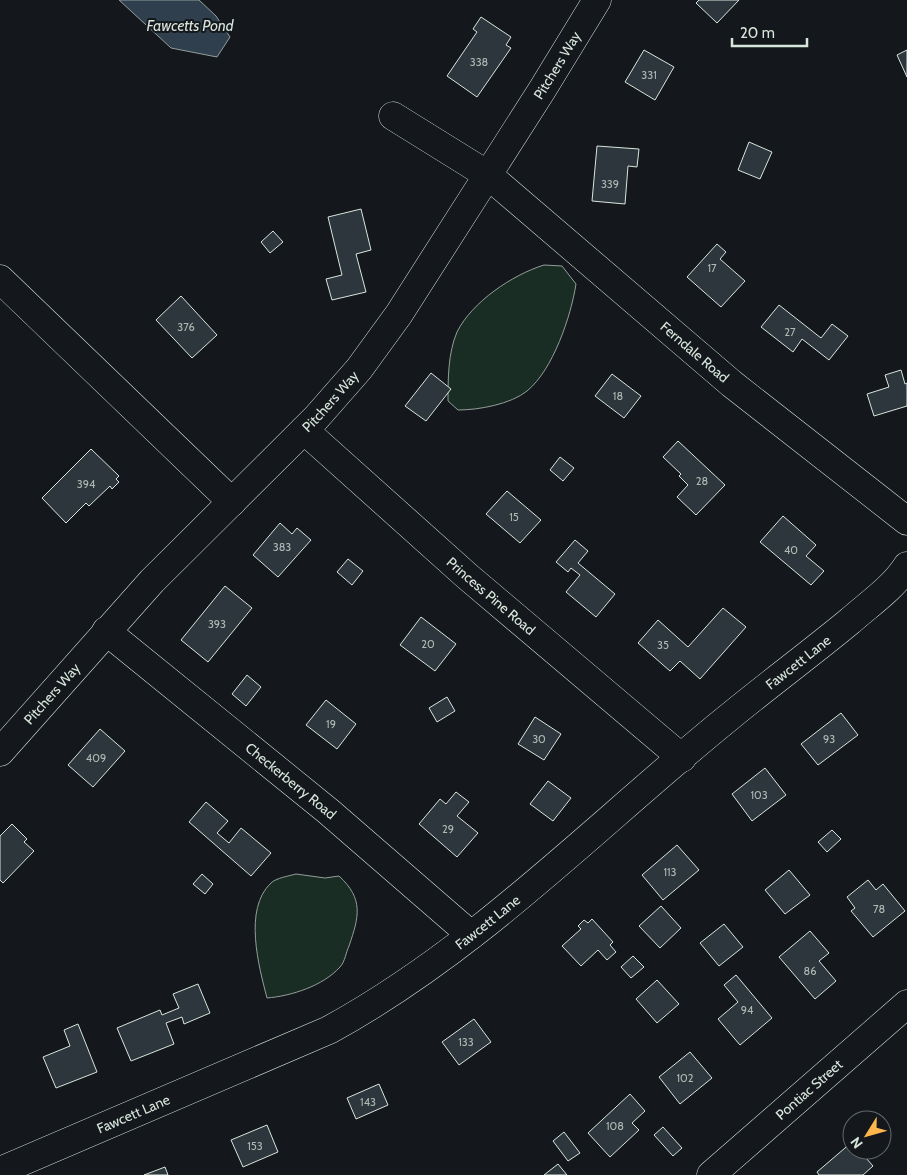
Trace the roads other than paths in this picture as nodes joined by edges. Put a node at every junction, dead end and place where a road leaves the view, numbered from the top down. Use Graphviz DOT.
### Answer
graph roads {
  1 [pos="597,0"];
  2 [pos="393,116"];
  3 [pos="488,175"];
  4 [pos="0,278"];
  5 [pos="304,430"];
  6 [pos="232,502"];
  7 [pos="907,521"];
  8 [pos="907,566"];
  9 [pos="106,631"];
  10 [pos="0,752"];
  11 [pos="682,758"];
  12 [pos="471,935"];
  13 [pos="907,1004"];
  14 [pos="0,1171"];
  15 [pos="711,1175"];
  1 -- 3 [label="street, Pitchers Way"];
  2 -- 3 [label="street, Ferndale Road"];
  3 -- 5 [label="street, Pitchers Way"];
  3 -- 7 [label="street, Ferndale Road"];
  4 -- 6 [label="street"];
  5 -- 6 [label="street, Pitchers Way"];
  5 -- 11 [label="street, Princess Pine Road"];
  6 -- 9 [label="street, Pitchers Way"];
  8 -- 11 [label="street, Fawcett Lane"];
  9 -- 10 [label="street, Pitchers Way"];
  9 -- 12 [label="street, Checkerberry Road"];
  11 -- 12 [label="street, Fawcett Lane"];
  12 -- 14 [label="street, Fawcett Lane"];
  13 -- 15 [label="street, Pontiac Street"];
}
